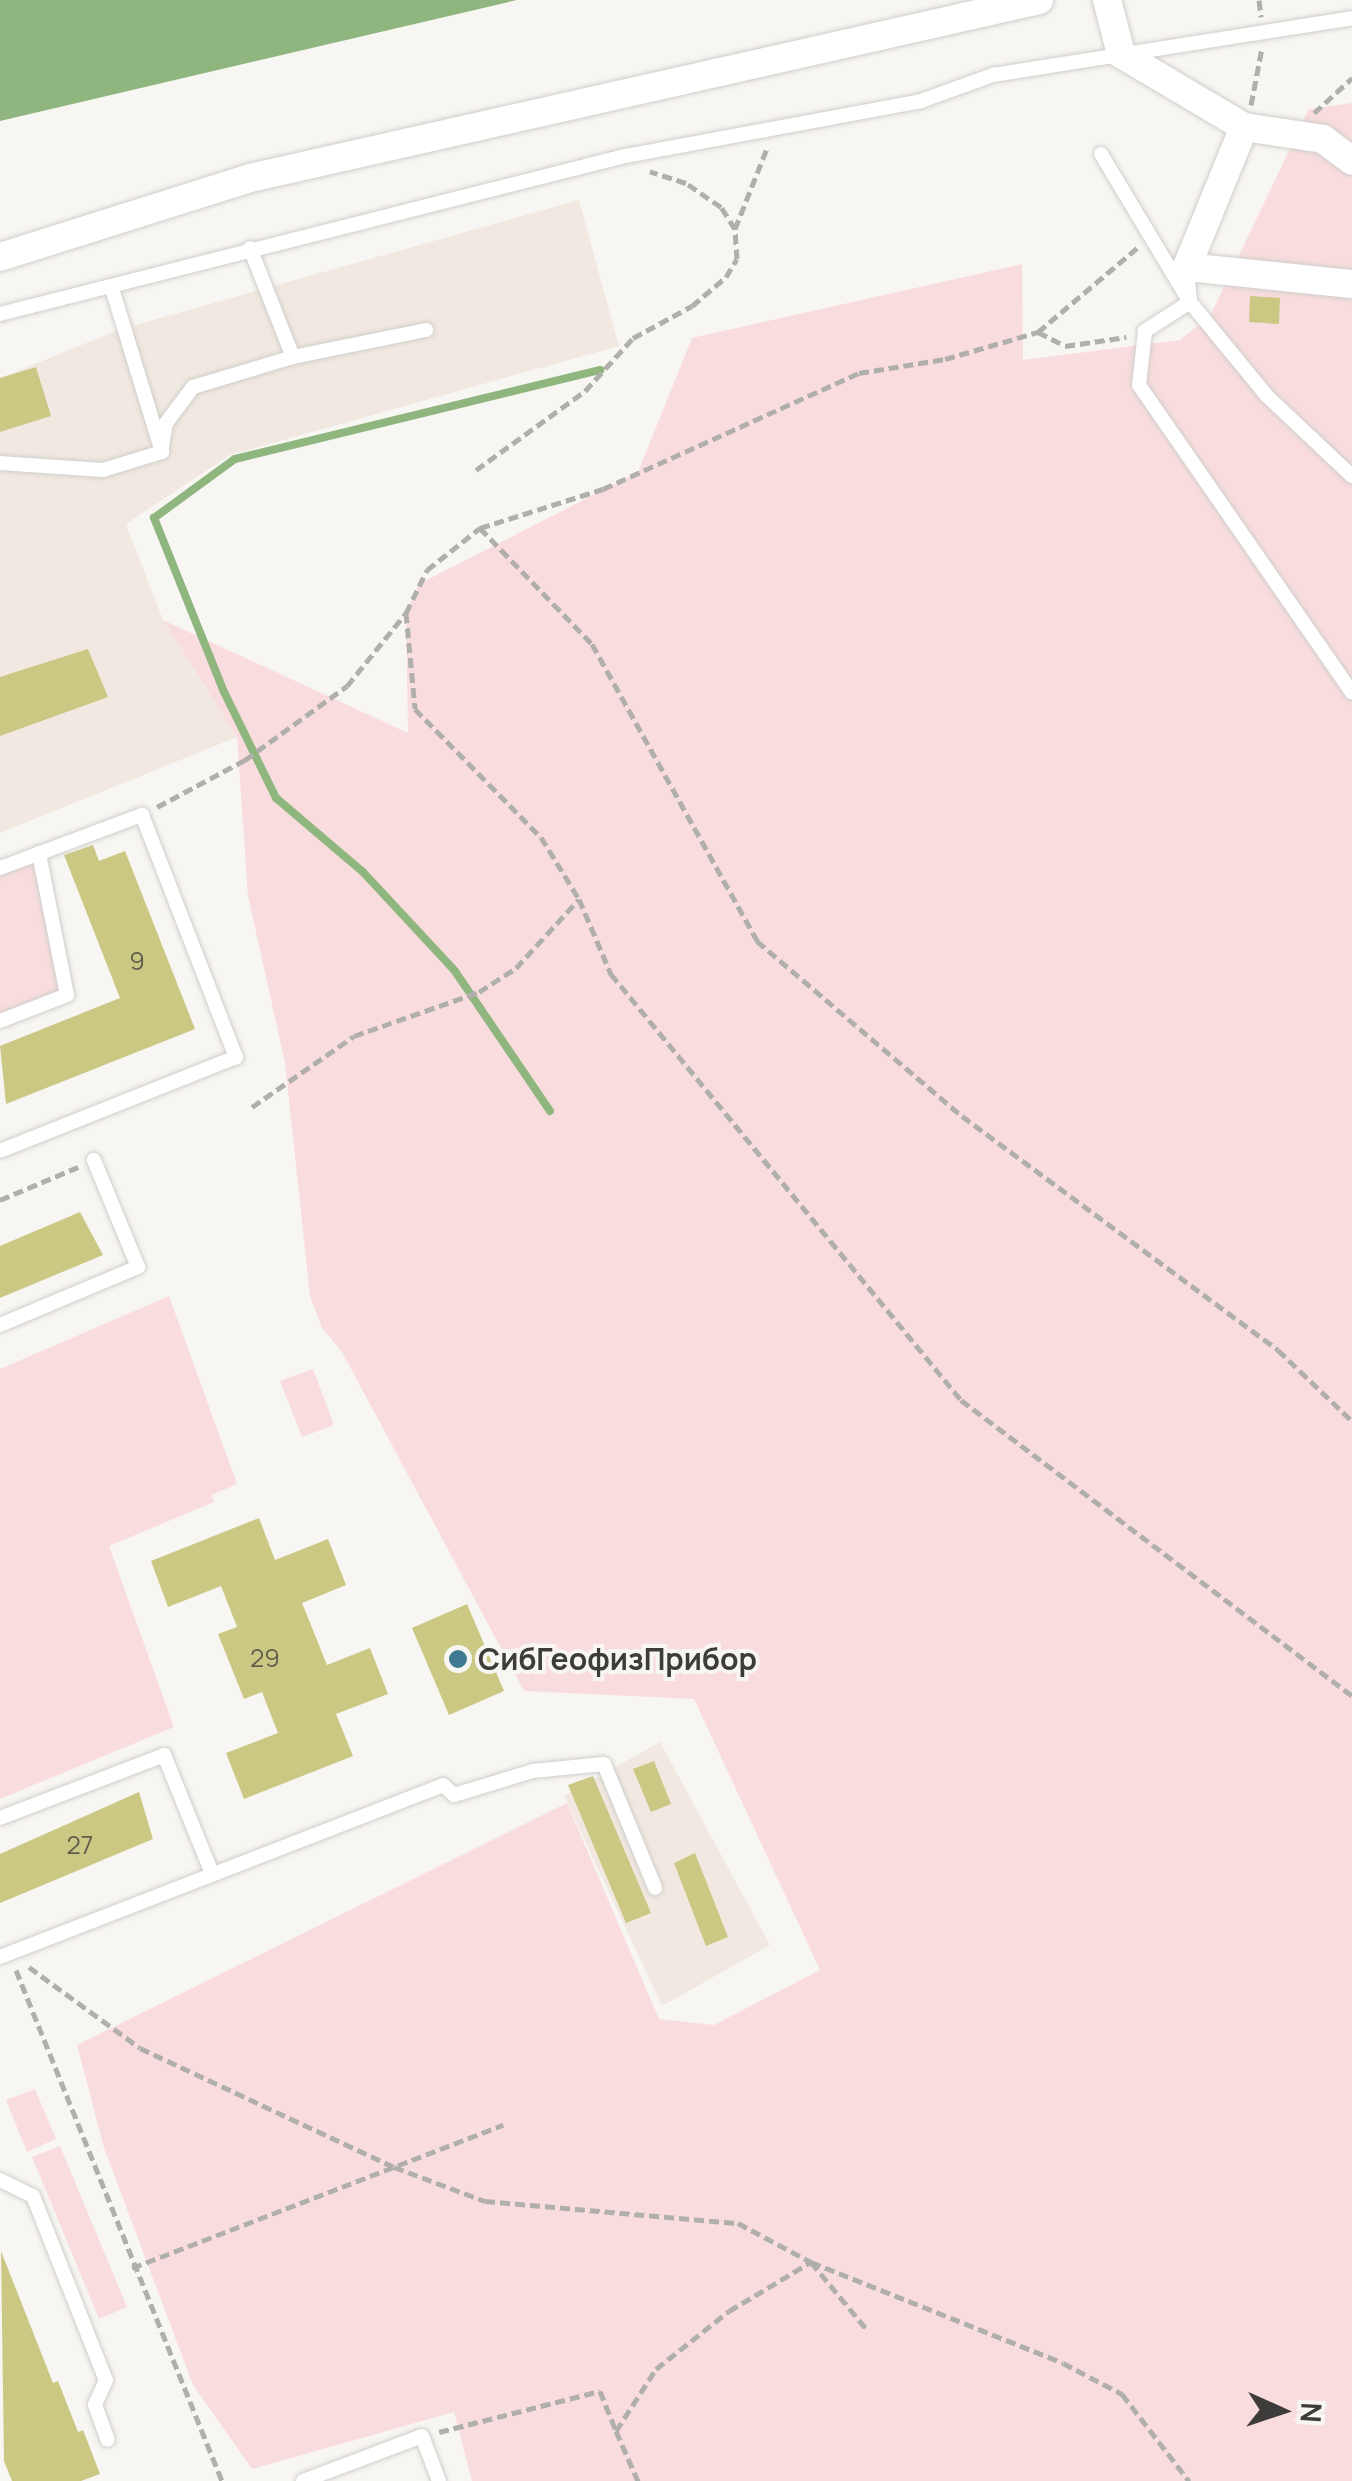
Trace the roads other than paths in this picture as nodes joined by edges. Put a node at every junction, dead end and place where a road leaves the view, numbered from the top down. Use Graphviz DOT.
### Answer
graph roads {
  1 [pos="1038,0"];
  2 [pos="1107,0"];
  3 [pos="1352,18"];
  4 [pos="1121,54"];
  5 [pos="1244,128"];
  6 [pos="1101,154"];
  7 [pos="1352,161"];
  8 [pos="250,248"];
  9 [pos="0,257"];
  10 [pos="1187,267"];
  11 [pos="1352,284"];
  12 [pos="112,288"];
  13 [pos="1190,302"];
  14 [pos="0,314"];
  15 [pos="426,330"];
  16 [pos="293,357"];
  17 [pos="162,452"];
  18 [pos="0,463"];
  19 [pos="1352,476"];
  20 [pos="1352,692"];
  21 [pos="39,854"];
  22 [pos="0,868"];
  23 [pos="0,1021"];
  24 [pos="0,1150"];
  25 [pos="94,1160"];
  26 [pos="0,1326"];
  27 [pos="0,1818"];
  28 [pos="211,1871"];
  29 [pos="655,1888"];
  30 [pos="5,1955"];
  31 [pos="0,2180"];
  32 [pos="108,2440"];
  33 [pos="303,2481"];
  34 [pos="439,2481"];
  1 -- 9 [label="street"];
  2 -- 4 [label="street"];
  3 -- 4 [label="lane"];
  4 -- 5 [label="street"];
  4 -- 8 [label="lane"];
  5 -- 7 [label="street"];
  5 -- 10 [label="street"];
  6 -- 13 [label="lane"];
  8 -- 12 [label="lane"];
  8 -- 16 [label="lane"];
  10 -- 11 [label="street"];
  10 -- 13 [label="lane"];
  12 -- 14 [label="lane"];
  12 -- 17 [label="lane"];
  13 -- 19 [label="lane"];
  13 -- 20 [label="lane"];
  15 -- 16 [label="lane"];
  16 -- 17 [label="lane"];
  17 -- 18 [label="lane"];
  21 -- 22 [label="lane"];
  21 -- 23 [label="lane"];
  21 -- 24 [label="lane"];
  25 -- 26 [label="lane"];
  27 -- 28 [label="lane"];
  28 -- 29 [label="lane"];
  28 -- 30 [label="lane"];
  31 -- 32 [label="lane"];
  33 -- 34 [label="lane"];
}
